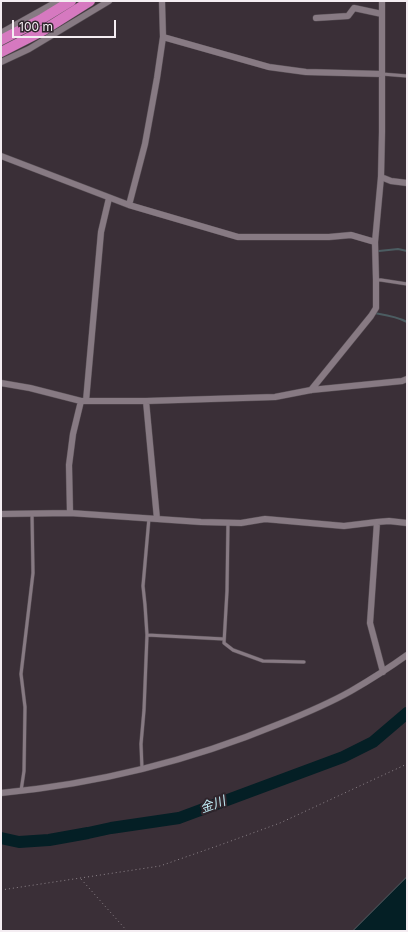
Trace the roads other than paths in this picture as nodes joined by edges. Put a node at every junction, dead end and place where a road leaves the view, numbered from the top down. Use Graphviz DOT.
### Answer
graph roads {
  1 [pos="58,1"];
  2 [pos="71,1"];
  3 [pos="90,1"];
  4 [pos="109,1"];
  5 [pos="162,1"];
  6 [pos="382,1"];
  7 [pos="382,14"];
  8 [pos="316,18"];
  9 [pos="1,32"];
  10 [pos="163,37"];
  11 [pos="1,40"];
  12 [pos="1,52"];
  13 [pos="1,62"];
  14 [pos="382,74"];
  15 [pos="407,76"];
  16 [pos="1,156"];
  17 [pos="381,177"];
  18 [pos="407,183"];
  19 [pos="109,198"];
  20 [pos="129,205"];
  21 [pos="375,242"];
  22 [pos="376,280"];
  23 [pos="407,284"];
  24 [pos="407,379"];
  25 [pos="1,383"];
  26 [pos="312,390"];
  27 [pos="83,401"];
  28 [pos="146,401"];
  29 [pos="32,513"];
  30 [pos="70,513"];
  31 [pos="1,514"];
  32 [pos="149,518"];
  33 [pos="157,519"];
  34 [pos="228,522"];
  35 [pos="377,522"];
  36 [pos="407,523"];
  37 [pos="147,635"];
  38 [pos="224,639"];
  39 [pos="407,655"];
  40 [pos="304,662"];
  41 [pos="383,672"];
  42 [pos="142,769"];
  43 [pos="21,791"];
  44 [pos="1,793"];
  1 -- 9 [label="street"];
  2 -- 11 [label="highway"];
  3 -- 12 [label="highway"];
  4 -- 13 [label="street"];
  5 -- 10 [label="street"];
  6 -- 7 [label="street"];
  7 -- 8 [label="street"];
  7 -- 14 [label="street"];
  10 -- 14 [label="street"];
  10 -- 20 [label="street"];
  14 -- 15 [label="lane"];
  14 -- 17 [label="street"];
  16 -- 19 [label="street"];
  17 -- 18 [label="street"];
  17 -- 21 [label="street"];
  19 -- 20 [label="street"];
  19 -- 27 [label="street"];
  20 -- 21 [label="street"];
  21 -- 22 [label="street"];
  22 -- 23 [label="lane"];
  22 -- 26 [label="street"];
  24 -- 26 [label="street"];
  25 -- 27 [label="street"];
  26 -- 28 [label="street"];
  27 -- 28 [label="street"];
  27 -- 30 [label="street"];
  28 -- 33 [label="street"];
  29 -- 30 [label="street"];
  29 -- 31 [label="street"];
  29 -- 43 [label="lane"];
  30 -- 32 [label="street"];
  32 -- 33 [label="street"];
  32 -- 37 [label="lane"];
  33 -- 34 [label="street"];
  34 -- 35 [label="street"];
  34 -- 38 [label="lane"];
  35 -- 36 [label="street"];
  35 -- 41 [label="street"];
  37 -- 38 [label="lane"];
  37 -- 42 [label="lane"];
  38 -- 40 [label="lane"];
  39 -- 41 [label="street"];
  41 -- 42 [label="street"];
  42 -- 43 [label="street"];
  43 -- 44 [label="street"];
}
